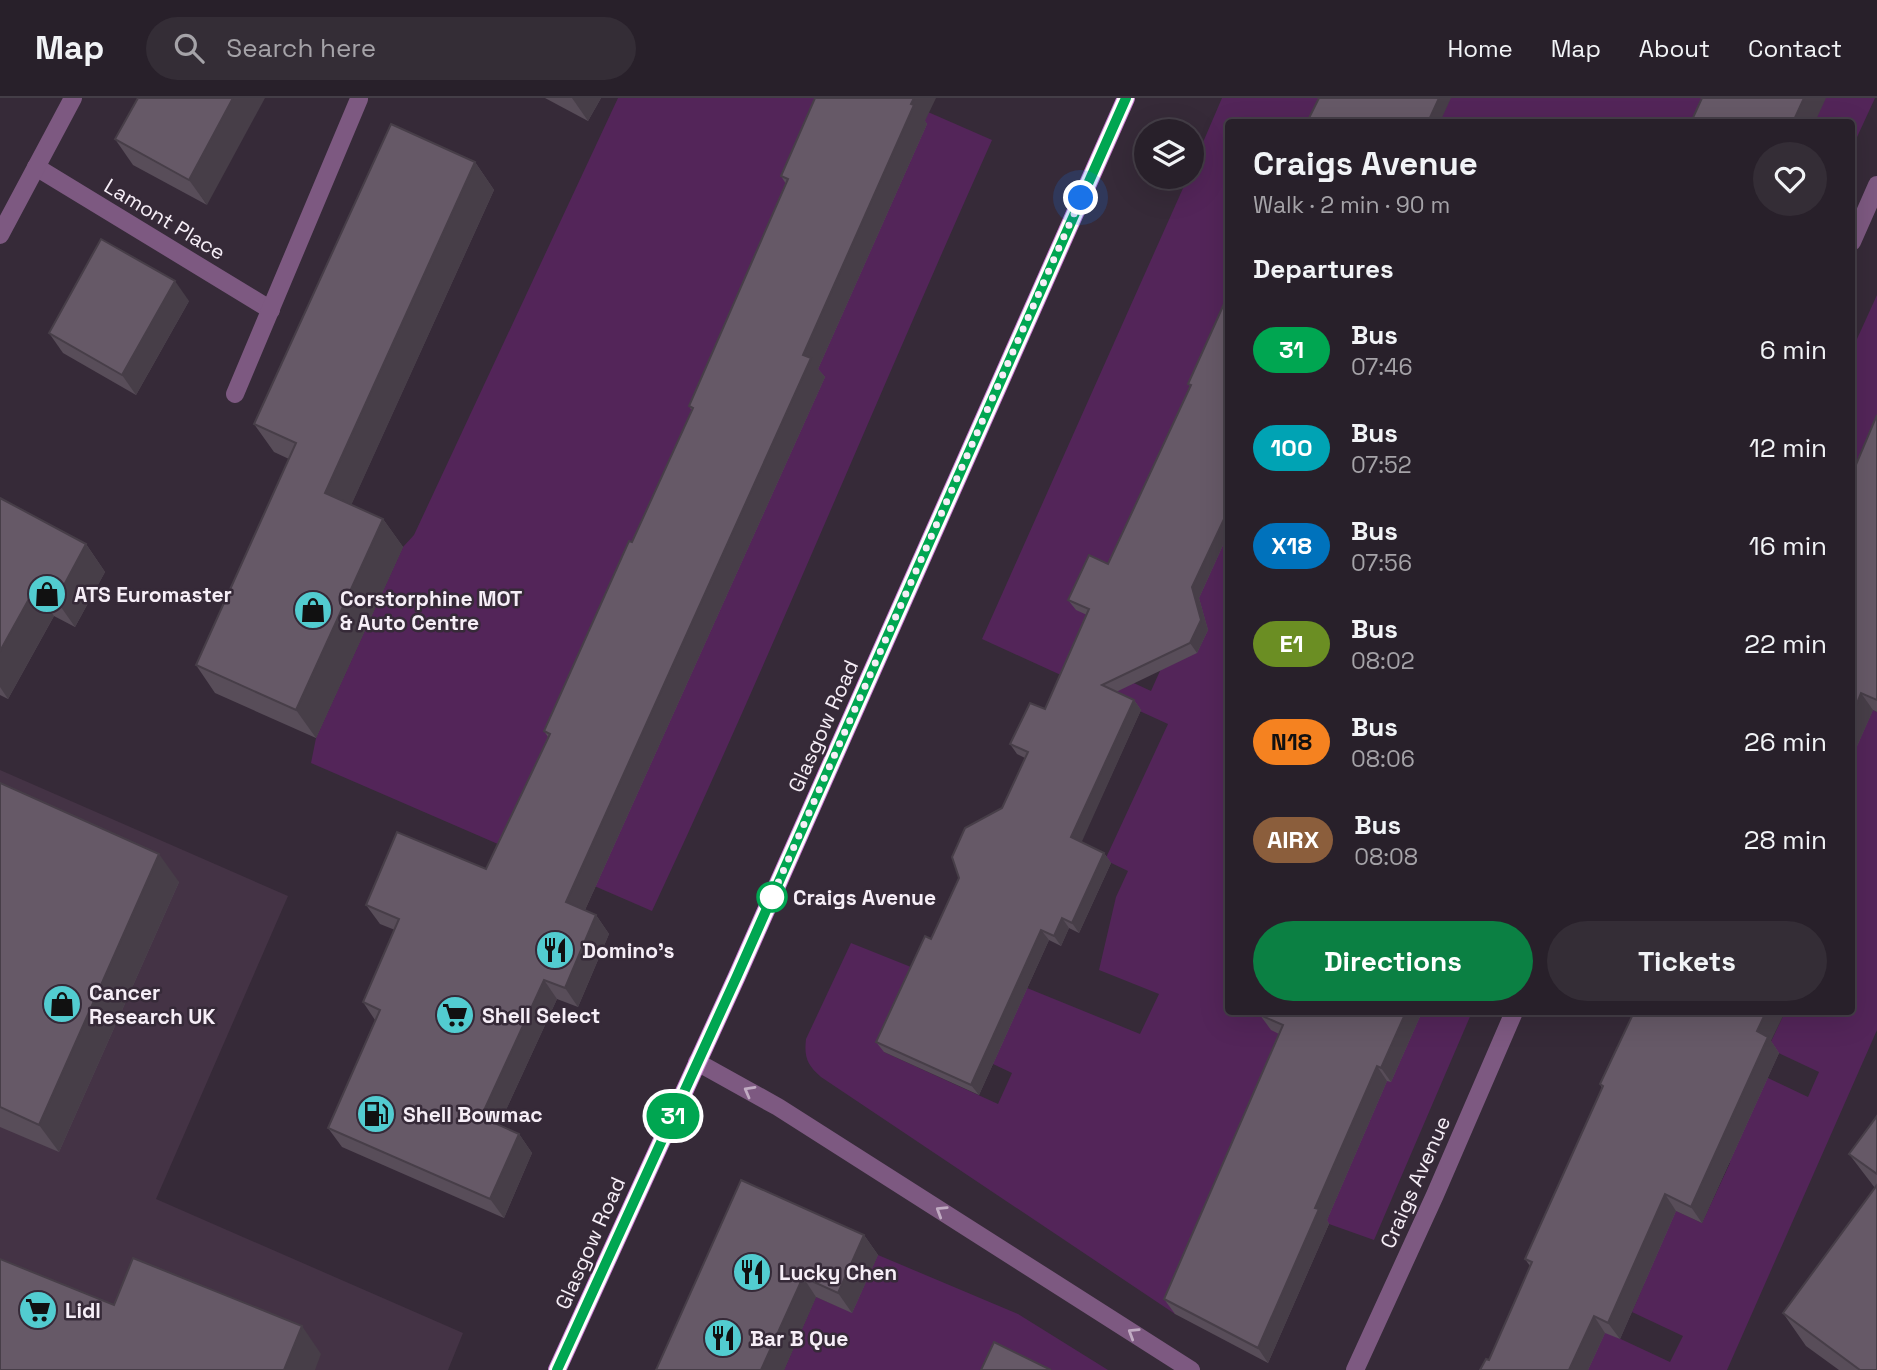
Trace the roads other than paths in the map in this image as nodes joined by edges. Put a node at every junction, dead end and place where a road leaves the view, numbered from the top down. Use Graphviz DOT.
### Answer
graph roads {
  1 [pos="73,98"];
  2 [pos="1126,98"];
  3 [pos="359,99"];
  4 [pos="36,167"];
  5 [pos="1877,185"];
  6 [pos="0,235"];
  7 [pos="1855,235"];
  8 [pos="271,310"];
  9 [pos="235,394"];
  10 [pos="1513,1015"];
  11 [pos="697,1062"];
  12 [pos="557,1370"];
  13 [pos="1191,1370"];
  14 [pos="1355,1370"];
  1 -- 4 [label="street"];
  2 -- 11 [label="main road, Glasgow Road"];
  3 -- 8 [label="street"];
  4 -- 6 [label="street"];
  4 -- 8 [label="street, Lamont Place"];
  5 -- 7 [label="street"];
  8 -- 9 [label="street"];
  10 -- 14 [label="street, Craigs Avenue"];
  11 -- 12 [label="main road, Glasgow Road"];
  13 -- 11 [label="street, one-way"];
}
